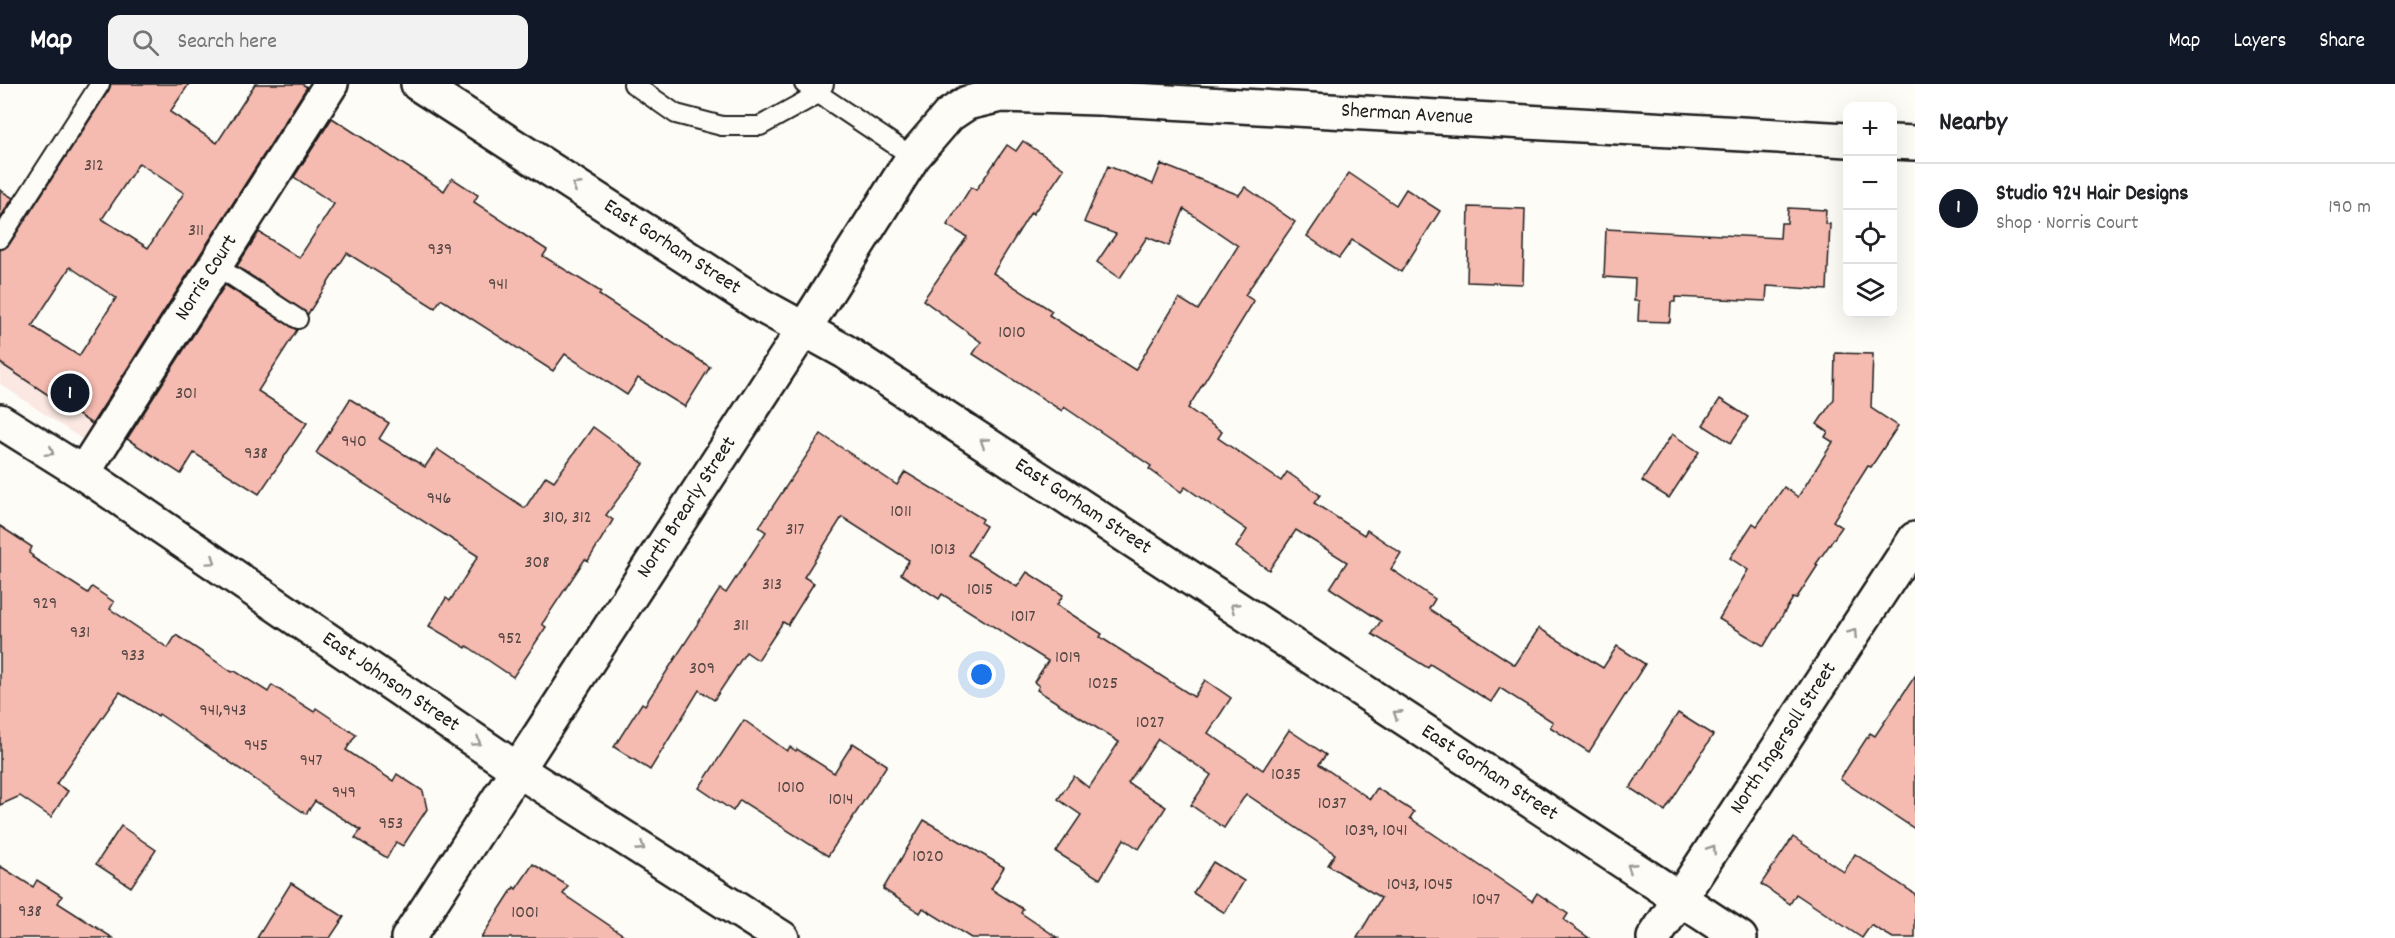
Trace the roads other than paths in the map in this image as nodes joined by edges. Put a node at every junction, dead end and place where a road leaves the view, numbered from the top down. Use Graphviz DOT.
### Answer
graph roads {
  1 [pos="100,84"];
  2 [pos="331,84"];
  3 [pos="418,84"];
  4 [pos="633,84"];
  5 [pos="816,87"];
  6 [pos="970,94"];
  7 [pos="1843,140"];
  8 [pos="1897,142"];
  9 [pos="1915,143"];
  10 [pos="912,157"];
  11 [pos="0,239"];
  12 [pos="215,265"];
  13 [pos="298,319"];
  14 [pos="804,329"];
  15 [pos="0,422"];
  16 [pos="83,473"];
  17 [pos="1909,559"];
  18 [pos="518,770"];
  19 [pos="1680,898"];
  20 [pos="408,938"];
  21 [pos="782,938"];
  22 [pos="1654,938"];
  23 [pos="1740,938"];
  1 -- 11 [label="lane"];
  2 -- 12 [label="street, Norris Court"];
  14 -- 3 [label="street, East Gorham Street, one-way"];
  4 -- 5 [label="lane"];
  5 -- 10 [label="lane"];
  6 -- 7 [label="street, Sherman Avenue"];
  6 -- 10 [label="street, North Brearly Street"];
  8 -- 9 [label="street"];
  10 -- 14 [label="street, North Brearly Street"];
  12 -- 13 [label="lane"];
  12 -- 16 [label="street, Norris Court"];
  14 -- 18 [label="street, North Brearly Street"];
  19 -- 14 [label="street, East Gorham Street, one-way"];
  15 -- 16 [label="street, East Johnson Street, one-way"];
  16 -- 18 [label="street, East Johnson Street, one-way"];
  19 -- 17 [label="street, North Ingersoll Street, one-way"];
  18 -- 20 [label="street, North Brearly Street"];
  18 -- 21 [label="street, East Johnson Street, one-way"];
  19 -- 22 [label="street, North Ingersoll Street"];
  19 -- 23 [label="street, East Gorham Street"];
}
